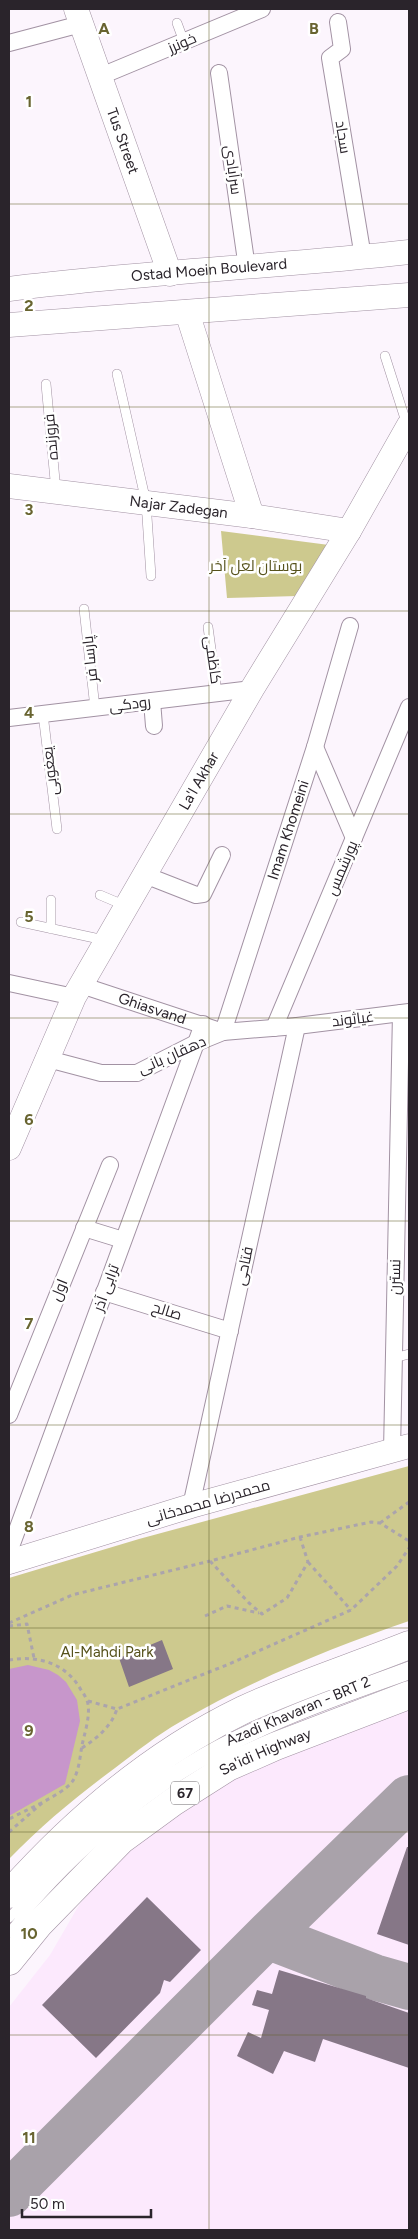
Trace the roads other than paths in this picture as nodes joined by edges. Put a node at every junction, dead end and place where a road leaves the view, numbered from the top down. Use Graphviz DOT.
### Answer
graph roads {
  1 [pos="252,11"];
  2 [pos="78,16"];
  3 [pos="338,22"];
  4 [pos="177,23"];
  5 [pos="184,42"];
  6 [pos="9,43"];
  7 [pos="219,73"];
  8 [pos="101,76"];
  9 [pos="409,252"];
  10 [pos="363,257"];
  11 [pos="247,268"];
  12 [pos="170,274"];
  13 [pos="58,282"];
  14 [pos="9,289"];
  15 [pos="409,295"];
  16 [pos="187,312"];
  17 [pos="57,320"];
  18 [pos="9,325"];
  19 [pos="385,356"];
  20 [pos="117,374"];
  21 [pos="46,384"];
  22 [pos="409,426"];
  23 [pos="9,486"];
  24 [pos="56,491"];
  25 [pos="146,502"];
  26 [pos="252,516"];
  27 [pos="349,531"];
  28 [pos="151,576"];
  29 [pos="84,609"];
  30 [pos="350,626"];
  31 [pos="208,627"];
  32 [pos="252,689"];
  33 [pos="217,693"];
  34 [pos="152,701"];
  35 [pos="409,707"];
  36 [pos="95,708"];
  37 [pos="43,714"];
  38 [pos="9,718"];
  39 [pos="154,726"];
  40 [pos="315,747"];
  41 [pos="57,829"];
  42 [pos="354,838"];
  43 [pos="222,855"];
  44 [pos="145,875"];
  45 [pos="100,894"];
  46 [pos="51,900"];
  47 [pos="126,906"];
  48 [pos="21,922"];
  49 [pos="51,929"];
  50 [pos="107,941"];
  51 [pos="9,983"];
  52 [pos="77,991"];
  53 [pos="405,1012"];
  54 [pos="203,1024"];
  55 [pos="297,1026"];
  56 [pos="274,1028"];
  57 [pos="223,1032"];
  58 [pos="196,1043"];
  59 [pos="48,1059"];
  60 [pos="404,1076"];
  61 [pos="16,1115"];
  62 [pos="9,1148"];
  63 [pos="110,1166"];
  64 [pos="84,1228"];
  65 [pos="124,1240"];
  66 [pos="104,1292"];
  67 [pos="230,1331"];
  68 [pos="402,1356"];
  69 [pos="9,1415"];
  70 [pos="401,1448"];
  71 [pos="192,1506"];
  72 [pos="9,1552"];
  73 [pos="9,1562"];
  74 [pos="409,1646"];
  75 [pos="409,1666"];
  76 [pos="409,1675"];
  77 [pos="409,1695"];
  78 [pos="9,1894"];
  79 [pos="9,1918"];
  80 [pos="9,1932"];
  81 [pos="9,1961"];
  1 -- 5 [label="street, خونرز"];
  2 -- 6 [label="street"];
  2 -- 8 [label="street, Tus Street"];
  3 -- 10 [label="street, سجاد"];
  4 -- 5 [label="lane"];
  5 -- 8 [label="street, خونرز"];
  7 -- 11 [label="street, سرآبادی"];
  8 -- 12 [label="street, Tus Street"];
  9 -- 10 [label="street, Ostad Moein Boulevard"];
  10 -- 11 [label="street, Ostad Moein Boulevard"];
  11 -- 12 [label="street, Ostad Moein Boulevard"];
  12 -- 13 [label="street, Ostad Moein Boulevard"];
  13 -- 14 [label="street, Ostad Moein Boulevard"];
  13 -- 17 [label="street"];
  15 -- 16 [label="street"];
  16 -- 17 [label="street"];
  16 -- 26 [label="street"];
  17 -- 18 [label="street"];
  19 -- 22 [label="lane"];
  20 -- 25 [label="lane"];
  21 -- 24 [label="lane, فروزنده"];
  22 -- 27 [label="street, La'l Akhar"];
  23 -- 24 [label="street, Najar Zadegan"];
  24 -- 25 [label="street, Najar Zadegan"];
  25 -- 26 [label="street, Najar Zadegan"];
  25 -- 28 [label="lane"];
  26 -- 27 [label="street, Najar Zadegan"];
  27 -- 32 [label="street, La'l Akhar"];
  29 -- 36 [label="lane, پارسا فر"];
  30 -- 40 [label="street, Imam Khomeini"];
  31 -- 33 [label="lane, کاظمی"];
  32 -- 33 [label="street, رودکی"];
  32 -- 44 [label="street, La'l Akhar"];
  33 -- 34 [label="street, رودکی"];
  34 -- 36 [label="street, رودکی"];
  34 -- 39 [label="street"];
  35 -- 42 [label="street, پورشمس"];
  36 -- 37 [label="street, رودکی"];
  37 -- 38 [label="street, رودکی"];
  37 -- 41 [label="lane, یعغوبی"];
  40 -- 42 [label="street"];
  40 -- 57 [label="street, Imam Khomeini"];
  42 -- 56 [label="street, پورشمس"];
  43 -- 44 [label="street"];
  44 -- 47 [label="street, La'l Akhar"];
  45 -- 47 [label="lane"];
  46 -- 49 [label="lane"];
  47 -- 50 [label="street, La'l Akhar"];
  48 -- 49 [label="lane"];
  49 -- 50 [label="lane"];
  50 -- 52 [label="street, La'l Akhar"];
  51 -- 52 [label="street, Ghiasvand"];
  52 -- 54 [label="street, Ghiasvand"];
  52 -- 59 [label="street, La'l Akhar"];
  53 -- 55 [label="street, غیاثوند"];
  53 -- 60 [label="street, نسترن"];
  54 -- 57 [label="street, Ghiasvand"];
  54 -- 58 [label="street, ترابی آذر"];
  55 -- 56 [label="street, دهقان بانی"];
  55 -- 67 [label="street, فتاحی"];
  56 -- 57 [label="street, دهقان بانی"];
  57 -- 58 [label="street, دهقان بانی"];
  58 -- 59 [label="street, دهقان بانی"];
  58 -- 65 [label="street, ترابی آذر"];
  59 -- 61 [label="street, La'l Akhar"];
  60 -- 68 [label="street, نسترن"];
  61 -- 62 [label="street, La'l Akhar"];
  63 -- 64 [label="street, اول"];
  64 -- 65 [label="street"];
  64 -- 69 [label="street, اول"];
  65 -- 66 [label="street, ترابی آذر"];
  66 -- 67 [label="street, صالح"];
  66 -- 72 [label="street, ترابی آذر"];
  67 -- 71 [label="street, فتاحی"];
  68 -- 70 [label="street, نسترن"];
  70 -- 71 [label="street, محمدرضا محمدخانی"];
  71 -- 73 [label="street, محمدرضا محمدخانی"];
  74 -- 78 [label="highway"];
  75 -- 79 [label="lane, Azadi Khavaran - BRT 2"];
  76 -- 80 [label="lane, Azadi Khavaran - BRT 2"];
  77 -- 81 [label="highway, Sa'idi Highway / 67"];
}
